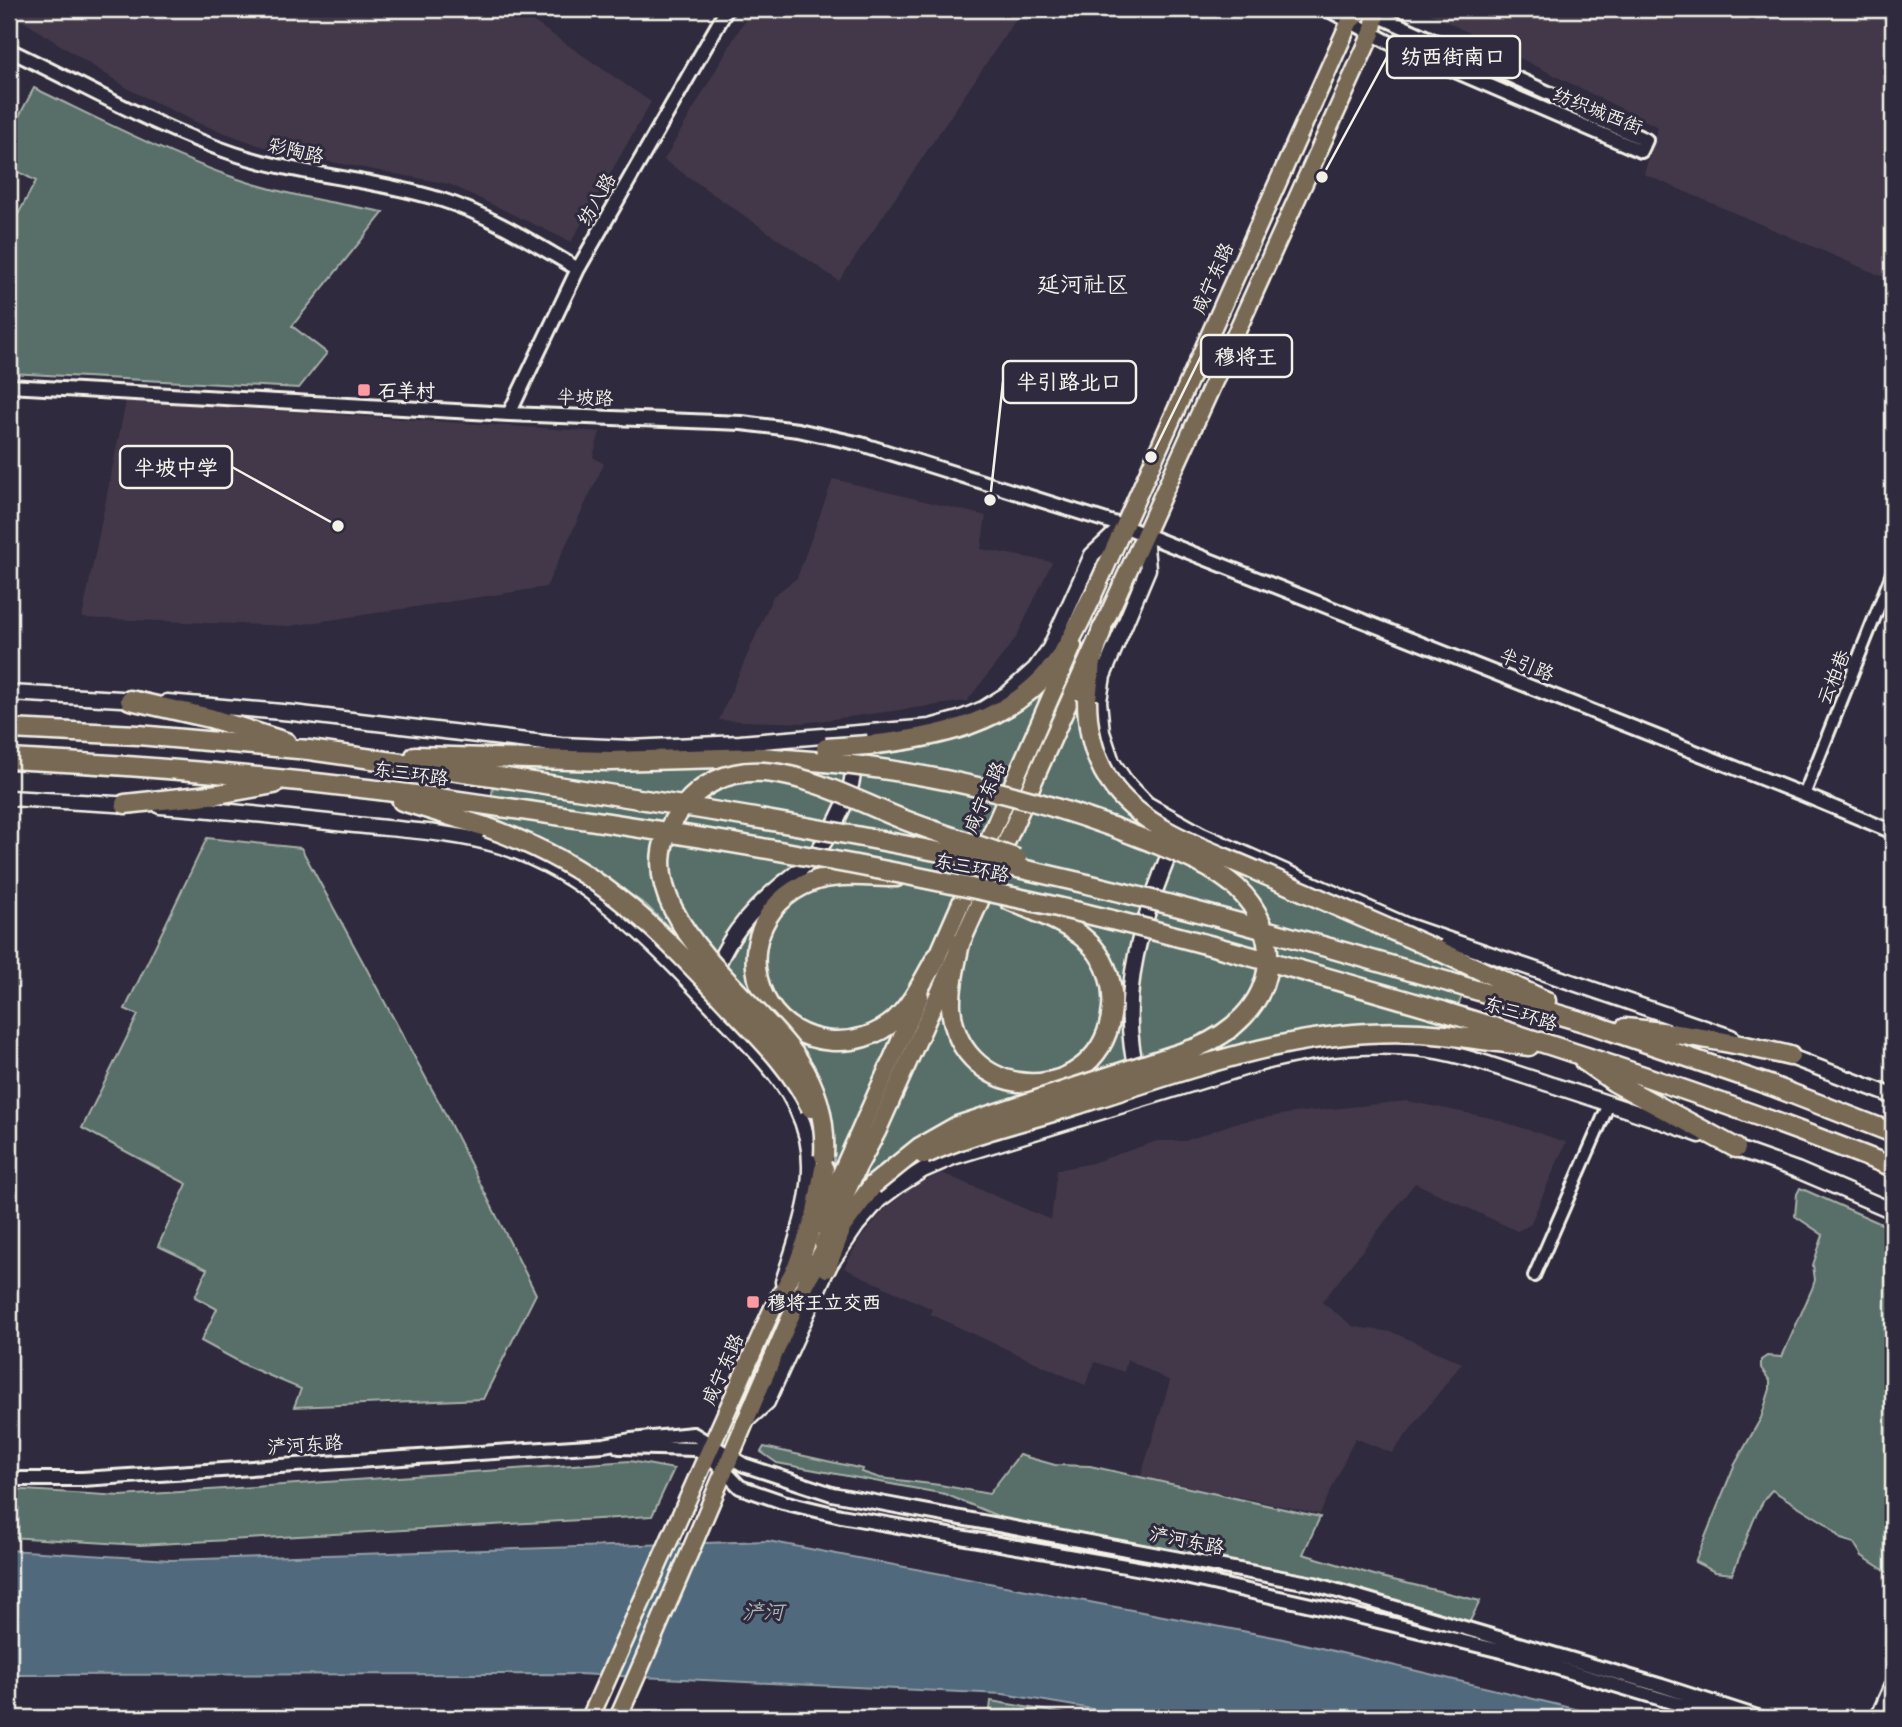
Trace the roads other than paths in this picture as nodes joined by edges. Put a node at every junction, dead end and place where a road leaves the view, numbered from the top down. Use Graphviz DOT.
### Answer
graph roads {
  1 [pos="727,9"];
  2 [pos="1327,9"];
  3 [pos="1373,10"];
  4 [pos="1350,21"];
  5 [pos="1372,33"];
  6 [pos="9,50"];
  7 [pos="578,269"];
  8 [pos="9,386"];
  9 [pos="509,414"];
  10 [pos="1123,526"];
  11 [pos="1145,535"];
  12 [pos="1893,571"];
  13 [pos="1092,597"];
  14 [pos="1102,629"];
  15 [pos="9,693"];
  16 [pos="130,700"];
  17 [pos="9,729"];
  18 [pos="860,739"];
  19 [pos="309,750"];
  20 [pos="826,755"];
  21 [pos="355,756"];
  22 [pos="9,759"];
  23 [pos="292,781"];
  24 [pos="348,786"];
  25 [pos="1804,795"];
  26 [pos="9,798"];
  27 [pos="125,804"];
  28 [pos="1181,824"];
  29 [pos="1893,832"];
  30 [pos="916,877"];
  31 [pos="1086,884"];
  32 [pos="997,894"];
  33 [pos="960,943"];
  34 [pos="936,958"];
  35 [pos="706,1000"];
  36 [pos="1597,1026"];
  37 [pos="1567,1049"];
  38 [pos="1790,1056"];
  39 [pos="1893,1097"];
  40 [pos="1144,1099"];
  41 [pos="1609,1104"];
  42 [pos="877,1132"];
  43 [pos="1893,1133"];
  44 [pos="1736,1148"];
  45 [pos="824,1163"];
  46 [pos="1893,1167"];
  47 [pos="873,1185"];
  48 [pos="1893,1211"];
  49 [pos="847,1218"];
  50 [pos="827,1269"];
  51 [pos="803,1270"];
  52 [pos="1534,1276"];
  53 [pos="778,1297"];
  54 [pos="742,1425"];
  55 [pos="709,1449"];
  56 [pos="727,1464"];
  57 [pos="9,1479"];
  58 [pos="1893,1682"];
  59 [pos="1893,1712"];
  60 [pos="590,1718"];
  61 [pos="618,1718"];
  62 [pos="1724,1718"];
  63 [pos="1761,1718"];
  64 [pos="1877,1718"];
  65 [pos="1890,1718"];
  1 -- 7 [label="street, 纺八路"];
  2 -- 4 [label="street, 纺织城西街"];
  3 -- 4 [label="main road, 咸宁东路"];
  3 -- 5 [label="main road, 咸宁东路"];
  3 -- 5 [label="street, 纺织城西街"];
  4 -- 5 [label="street, 纺织城西街"];
  4 -- 10 [label="main road, 咸宁东路"];
  5 -- 11 [label="main road, 咸宁东路"];
  6 -- 7 [label="street, 彩陶路"];
  7 -- 9 [label="street, 纺八路"];
  8 -- 9 [label="street, 半坡路"];
  9 -- 10 [label="street, 半坡路"];
  10 -- 11 [label="street, 半坡路"];
  10 -- 13 [label="main road, 咸宁东路"];
  10 -- 18 [label="main road"];
  11 -- 14 [label="main road, 咸宁东路"];
  11 -- 25 [label="street, 半引路"];
  11 -- 28 [label="main road"];
  12 -- 25 [label="street, 云柏巷"];
  13 -- 18 [label="highway"];
  13 -- 34 [label="main road, 咸宁东路"];
  14 -- 33 [label="main road, 咸宁东路"];
  14 -- 36 [label="highway, bridge"];
  15 -- 16 [label="main road"];
  16 -- 18 [label="main road"];
  16 -- 19 [label="highway"];
  17 -- 19 [label="highway, 东三环路"];
  18 -- 20 [label="highway, bridge"];
  18 -- 35 [label="main road"];
  19 -- 21 [label="highway, 东三环路"];
  20 -- 21 [label="highway"];
  20 -- 47 [label="highway, bridge"];
  21 -- 31 [label="highway, 东三环路, bridge"];
  22 -- 23 [label="highway, 东三环路"];
  23 -- 24 [label="highway, 东三环路"];
  23 -- 27 [label="highway"];
  24 -- 30 [label="highway, 东三环路, bridge"];
  24 -- 45 [label="highway, bridge"];
  25 -- 29 [label="street, 半引路"];
  26 -- 27 [label="main road"];
  27 -- 35 [label="main road"];
  28 -- 38 [label="main road"];
  28 -- 40 [label="main road"];
  30 -- 32 [label="highway, 东三环路, bridge"];
  30 -- 34 [label="highway, bridge"];
  31 -- 36 [label="highway, 东三环路, bridge"];
  31 -- 45 [label="highway, bridge"];
  32 -- 33 [label="highway, bridge"];
  32 -- 37 [label="highway, 东三环路, bridge"];
  33 -- 42 [label="main road, 咸宁东路"];
  34 -- 51 [label="main road, 咸宁东路"];
  35 -- 53 [label="main road"];
  36 -- 38 [label="highway"];
  36 -- 43 [label="highway, 东三环路"];
  37 -- 44 [label="highway"];
  37 -- 46 [label="highway, 东三环路"];
  37 -- 47 [label="highway, bridge"];
  38 -- 39 [label="main road"];
  40 -- 41 [label="main road"];
  40 -- 50 [label="main road"];
  41 -- 44 [label="main road"];
  41 -- 52 [label="street"];
  42 -- 49 [label="main road"];
  42 -- 51 [label="main road, 咸宁东路"];
  44 -- 48 [label="main road"];
  45 -- 51 [label="highway"];
  47 -- 49 [label="highway"];
  49 -- 50 [label="main road"];
  49 -- 51 [label="highway"];
  50 -- 54 [label="main road"];
  51 -- 53 [label="main road, 咸宁东路"];
  51 -- 54 [label="main road, 咸宁东路"];
  53 -- 55 [label="main road, 咸宁东路"];
  54 -- 56 [label="main road, 咸宁东路"];
  55 -- 56 [label="street, 浐河东路"];
  55 -- 57 [label="street, 浐河东路"];
  55 -- 60 [label="main road, 咸宁东路"];
  56 -- 61 [label="main road, 咸宁东路"];
  56 -- 62 [label="street, 浐河东路"];
  56 -- 63 [label="street, 浐河东路"];
  58 -- 64 [label="street"];
  59 -- 65 [label="street"];
}
